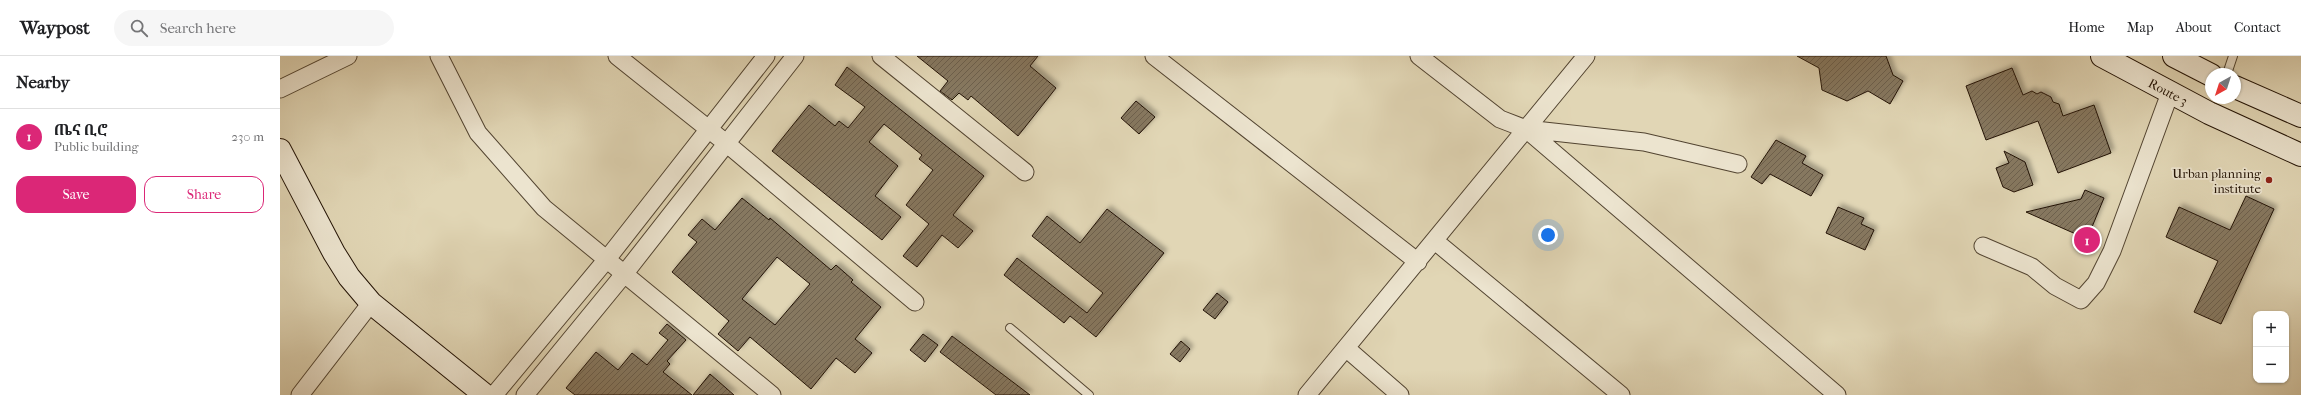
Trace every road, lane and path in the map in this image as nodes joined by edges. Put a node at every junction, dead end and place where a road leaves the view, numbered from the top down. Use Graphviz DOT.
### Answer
graph roads {
  1 [pos="348,56"];
  2 [pos="439,56"];
  3 [pos="617,56"];
  4 [pos="766,56"];
  5 [pos="795,56"];
  6 [pos="881,56"];
  7 [pos="1154,56"];
  8 [pos="1419,56"];
  9 [pos="1586,56"];
  10 [pos="2102,56"];
  11 [pos="2174,56"];
  12 [pos="2233,56"];
  13 [pos="2229,68"];
  14 [pos="2205,72"];
  15 [pos="280,88"];
  16 [pos="2241,90"];
  17 [pos="2170,93"];
  18 [pos="2301,116"];
  19 [pos="1526,129"];
  20 [pos="708,130"];
  21 [pos="726,143"];
  22 [pos="280,150"];
  23 [pos="2301,155"];
  24 [pos="1738,164"];
  25 [pos="1024,172"];
  26 [pos="1435,241"];
  27 [pos="1983,246"];
  28 [pos="607,259"];
  29 [pos="1418,262"];
  30 [pos="625,273"];
  31 [pos="915,302"];
  32 [pos="371,303"];
  33 [pos="1010,328"];
  34 [pos="1346,348"];
  35 [pos="300,395"];
  36 [pos="485,395"];
  37 [pos="494,395"];
  38 [pos="526,395"];
  39 [pos="772,395"];
  40 [pos="1089,395"];
  41 [pos="1307,395"];
  42 [pos="1400,395"];
  43 [pos="1621,395"];
  44 [pos="1837,395"];
  1 -- 15 [label="street"];
  2 -- 28 [label="street"];
  3 -- 20 [label="street"];
  4 -- 20 [label="street"];
  5 -- 21 [label="street"];
  6 -- 25 [label="street"];
  7 -- 29 [label="street"];
  8 -- 19 [label="street"];
  9 -- 19 [label="street"];
  10 -- 17 [label="main road, Route 3"];
  11 -- 14 [label="main road"];
  12 -- 13 [label="lane"];
  16 -- 18 [label="main road"];
  17 -- 23 [label="main road, Route 3"];
  17 -- 27 [label="street"];
  19 -- 24 [label="street"];
  19 -- 26 [label="street"];
  19 -- 44 [label="street"];
  20 -- 21 [label="street"];
  20 -- 28 [label="street"];
  21 -- 30 [label="street"];
  21 -- 31 [label="street"];
  22 -- 32 [label="main road"];
  26 -- 29 [label="street"];
  26 -- 43 [label="street"];
  28 -- 30 [label="street"];
  28 -- 37 [label="street"];
  29 -- 34 [label="street"];
  30 -- 38 [label="street"];
  30 -- 39 [label="street"];
  32 -- 35 [label="street"];
  32 -- 36 [label="main road"];
  33 -- 40 [label="lane"];
  34 -- 41 [label="street"];
  34 -- 42 [label="street"];
}
